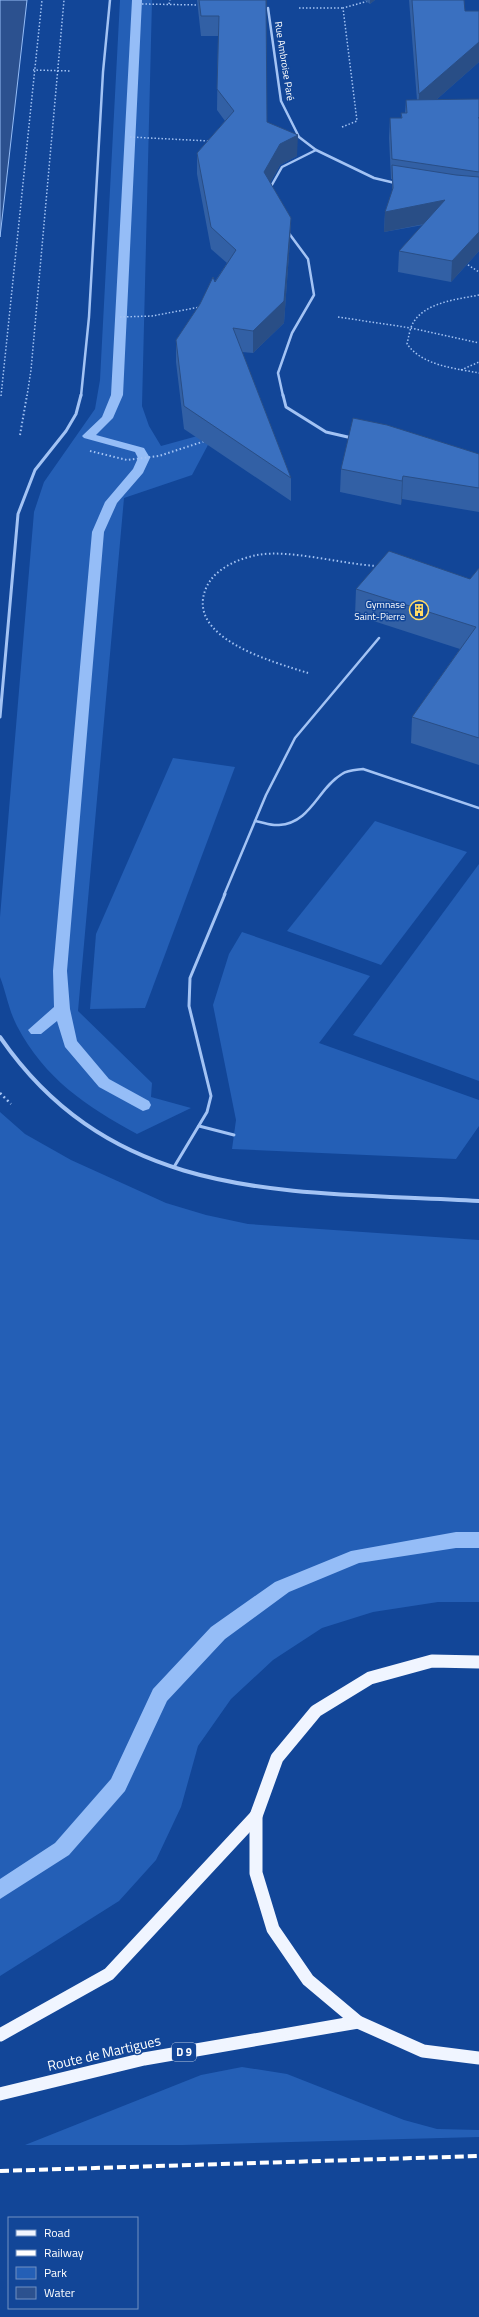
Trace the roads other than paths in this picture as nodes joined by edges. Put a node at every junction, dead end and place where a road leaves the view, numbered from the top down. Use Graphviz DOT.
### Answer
graph roads {
  1 [pos="110,0"];
  2 [pos="268,8"];
  3 [pos="316,150"];
  4 [pos="401,184"];
  5 [pos="267,194"];
  6 [pos="286,228"];
  7 [pos="357,439"];
  8 [pos="379,638"];
  9 [pos="0,717"];
  10 [pos="479,808"];
  11 [pos="255,821"];
  12 [pos="0,1037"];
  13 [pos="199,1126"];
  14 [pos="234,1135"];
  15 [pos="174,1168"];
  16 [pos="479,1201"];
  17 [pos="479,1662"];
  18 [pos="256,1816"];
  19 [pos="358,2022"];
  20 [pos="0,2036"];
  21 [pos="479,2058"];
  22 [pos="0,2094"];
  1 -- 9 [label="street"];
  2 -- 3 [label="street, Rue Ambroise Paré"];
  3 -- 4 [label="street, Rue Ambroise Paré"];
  3 -- 5 [label="street"];
  6 -- 7 [label="street"];
  8 -- 11 [label="lane"];
  10 -- 11 [label="lane"];
  11 -- 13 [label="lane"];
  12 -- 15 [label="street"];
  13 -- 14 [label="lane"];
  13 -- 15 [label="lane"];
  15 -- 16 [label="street"];
  17 -- 18 [label="main road"];
  18 -- 19 [label="main road"];
  18 -- 20 [label="main road"];
  19 -- 21 [label="main road"];
  19 -- 22 [label="main road, Route de Martigues / D 9"];
}
